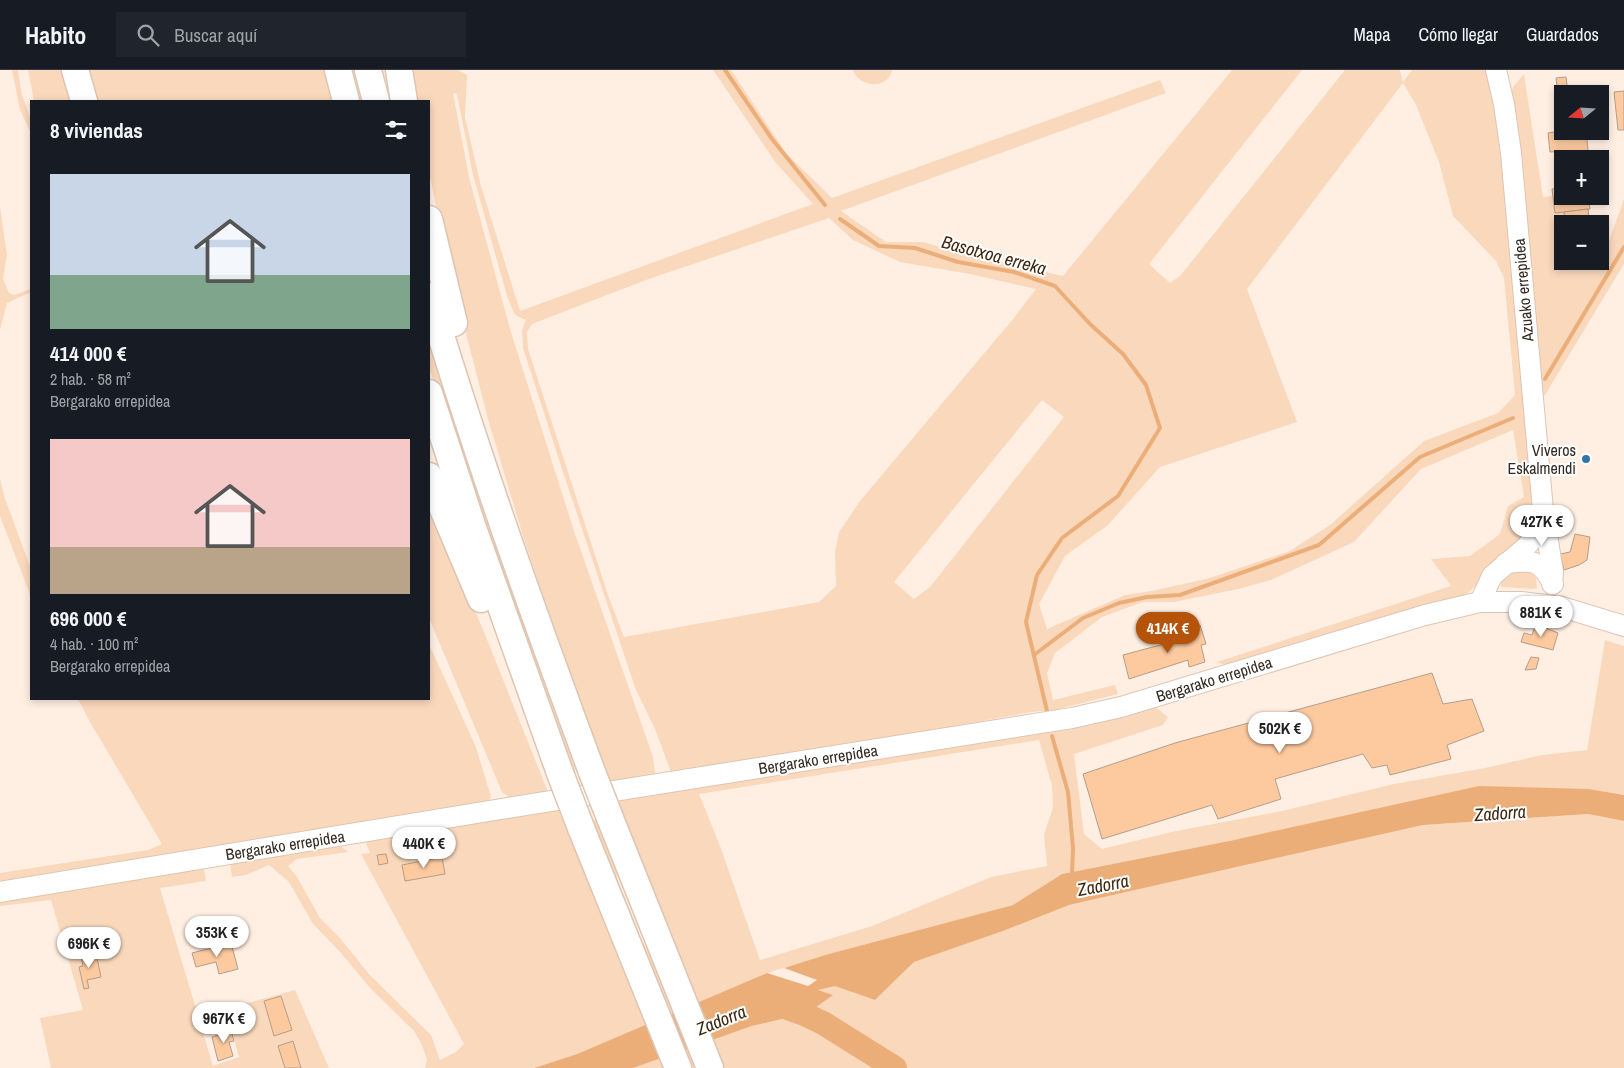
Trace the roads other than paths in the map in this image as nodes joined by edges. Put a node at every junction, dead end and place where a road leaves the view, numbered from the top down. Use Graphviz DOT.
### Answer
graph roads {
  1 [pos="75,70"];
  2 [pos="338,70"];
  3 [pos="368,70"];
  4 [pos="399,70"];
  5 [pos="1496,70"];
  6 [pos="84,100"];
  7 [pos="346,100"];
  8 [pos="376,100"];
  9 [pos="404,100"];
  10 [pos="430,223"];
  11 [pos="430,299"];
  12 [pos="430,396"];
  13 [pos="430,478"];
  14 [pos="1543,510"];
  15 [pos="505,533"];
  16 [pos="1506,564"];
  17 [pos="1552,584"];
  18 [pos="1480,602"];
  19 [pos="1562,607"];
  20 [pos="1624,626"];
  21 [pos="560,773"];
  22 [pos="0,892"];
  23 [pos="678,1068"];
  24 [pos="710,1068"];
  1 -- 6 [label="highway"];
  2 -- 7 [label="highway"];
  3 -- 8 [label="highway"];
  4 -- 9 [label="highway"];
  5 -- 14 [label="street, Azuako errepidea"];
  10 -- 15 [label="highway"];
  11 -- 15 [label="highway"];
  12 -- 21 [label="highway"];
  13 -- 21 [label="highway"];
  14 -- 16 [label="street"];
  14 -- 17 [label="street, Azuako errepidea"];
  15 -- 24 [label="highway, bridge"];
  16 -- 17 [label="street"];
  16 -- 18 [label="street"];
  17 -- 19 [label="street"];
  18 -- 19 [label="street, Bergarako errepidea"];
  18 -- 22 [label="street, Bergarako errepidea"];
  19 -- 20 [label="street, Bergarako errepidea"];
  21 -- 23 [label="highway, bridge"];
}
